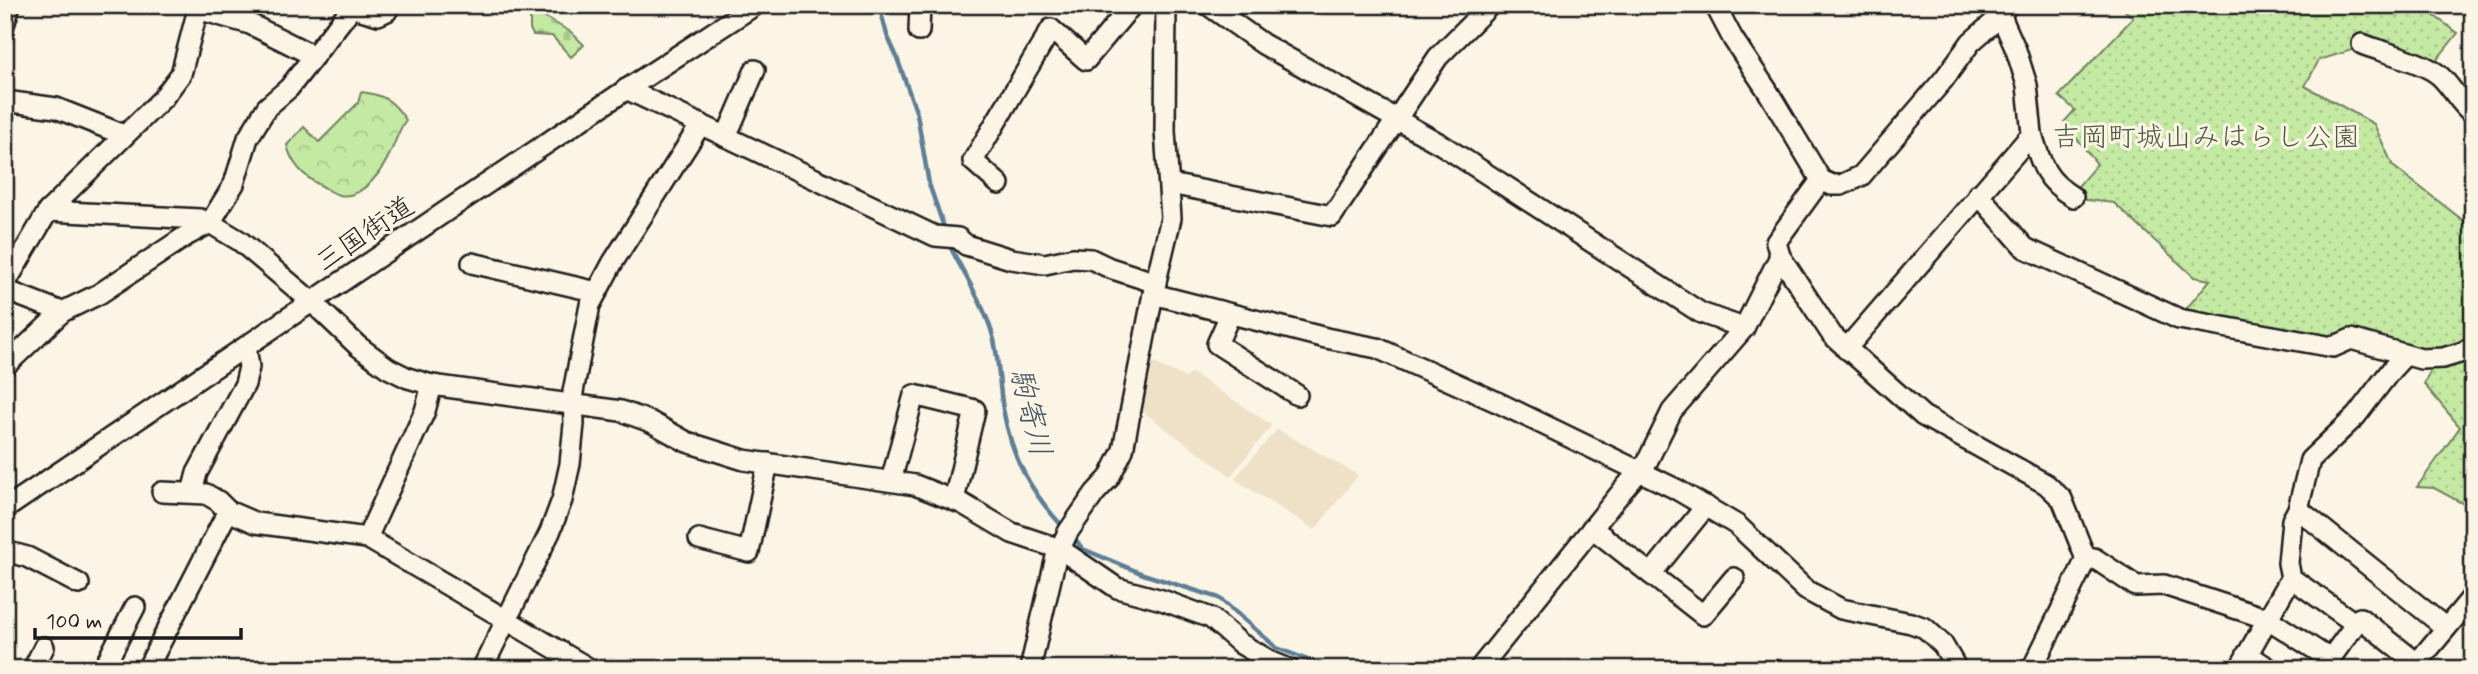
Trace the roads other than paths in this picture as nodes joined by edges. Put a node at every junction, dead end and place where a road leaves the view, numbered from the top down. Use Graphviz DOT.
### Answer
graph roads {
  1 [pos="10,5"];
  2 [pos="390,5"];
  3 [pos="755,5"];
  4 [pos="920,5"];
  5 [pos="1132,5"];
  6 [pos="1166,5"];
  7 [pos="1208,5"];
  8 [pos="1490,5"];
  9 [pos="1715,5"];
  10 [pos="199,7"];
  11 [pos="2004,11"];
  12 [pos="5,22"];
  13 [pos="919,31"];
  14 [pos="2362,44"];
  15 [pos="314,56"];
  16 [pos="755,70"];
  17 [pos="626,89"];
  18 [pos="5,101"];
  19 [pos="2473,114"];
  20 [pos="1396,117"];
  21 [pos="701,124"];
  22 [pos="2032,134"];
  23 [pos="124,135"];
  24 [pos="726,136"];
  25 [pos="1821,180"];
  26 [pos="999,184"];
  27 [pos="1170,184"];
  28 [pos="1979,194"];
  29 [pos="2073,197"];
  30 [pos="48,211"];
  31 [pos="210,223"];
  32 [pos="1780,256"];
  33 [pos="472,263"];
  34 [pos="5,284"];
  35 [pos="1154,288"];
  36 [pos="5,290"];
  37 [pos="597,292"];
  38 [pos="312,302"];
  39 [pos="62,312"];
  40 [pos="1230,315"];
  41 [pos="1744,328"];
  42 [pos="2473,346"];
  43 [pos="246,347"];
  44 [pos="1846,349"];
  45 [pos="2404,356"];
  46 [pos="5,366"];
  47 [pos="432,385"];
  48 [pos="1297,395"];
  49 [pos="573,405"];
  50 [pos="768,463"];
  51 [pos="1640,472"];
  52 [pos="891,481"];
  53 [pos="162,492"];
  54 [pos="192,492"];
  55 [pos="954,500"];
  56 [pos="1706,506"];
  57 [pos="5,509"];
  58 [pos="2298,509"];
  59 [pos="228,511"];
  60 [pos="1592,528"];
  61 [pos="367,538"];
  62 [pos="699,539"];
  63 [pos="1060,549"];
  64 [pos="5,551"];
  65 [pos="2086,559"];
  66 [pos="1651,575"];
  67 [pos="1734,578"];
  68 [pos="2291,578"];
  69 [pos="79,584"];
  70 [pos="2473,596"];
  71 [pos="135,607"];
  72 [pos="2268,619"];
  73 [pos="506,621"];
  74 [pos="2356,624"];
  75 [pos="2446,628"];
  76 [pos="44,648"];
  77 [pos="2243,662"];
  78 [pos="2414,666"];
  79 [pos="33,669"];
  80 [pos="103,669"];
  81 [pos="147,669"];
  82 [pos="482,669"];
  83 [pos="590,669"];
  84 [pos="1030,669"];
  85 [pos="1289,669"];
  86 [pos="1479,669"];
  87 [pos="1957,669"];
  88 [pos="2032,669"];
  89 [pos="2270,669"];
  1 -- 12 [label="street"];
  2 -- 15 [label="street"];
  3 -- 17 [label="street, 三国街道"];
  4 -- 13 [label="street"];
  5 -- 26 [label="street"];
  6 -- 27 [label="street"];
  7 -- 20 [label="street"];
  8 -- 20 [label="street"];
  9 -- 25 [label="street"];
  10 -- 15 [label="street"];
  10 -- 23 [label="street"];
  11 -- 22 [label="street"];
  11 -- 25 [label="street"];
  14 -- 19 [label="street"];
  15 -- 31 [label="street"];
  16 -- 24 [label="street"];
  17 -- 21 [label="street"];
  17 -- 38 [label="street, 三国街道"];
  18 -- 23 [label="street"];
  20 -- 27 [label="street"];
  20 -- 41 [label="street"];
  21 -- 24 [label="street"];
  21 -- 37 [label="street"];
  22 -- 28 [label="street"];
  22 -- 29 [label="street"];
  23 -- 30 [label="street"];
  24 -- 35 [label="street"];
  25 -- 32 [label="street"];
  27 -- 35 [label="street"];
  28 -- 44 [label="street"];
  28 -- 45 [label="street"];
  30 -- 31 [label="street"];
  30 -- 34 [label="street"];
  31 -- 38 [label="street"];
  31 -- 39 [label="street"];
  32 -- 41 [label="street"];
  32 -- 44 [label="street"];
  33 -- 37 [label="street"];
  35 -- 40 [label="street"];
  35 -- 63 [label="street"];
  36 -- 39 [label="street"];
  37 -- 49 [label="street"];
  38 -- 43 [label="street, 三国街道"];
  38 -- 47 [label="street"];
  39 -- 46 [label="street"];
  40 -- 48 [label="street"];
  40 -- 51 [label="street"];
  41 -- 51 [label="street"];
  42 -- 45 [label="street"];
  43 -- 54 [label="street"];
  43 -- 57 [label="street, 三国街道"];
  44 -- 65 [label="street"];
  45 -- 58 [label="street"];
  47 -- 49 [label="street"];
  47 -- 61 [label="street"];
  49 -- 50 [label="street"];
  49 -- 73 [label="street"];
  50 -- 52 [label="street"];
  50 -- 62 [label="street"];
  51 -- 56 [label="street"];
  51 -- 60 [label="street"];
  52 -- 55 [label="street"];
  52 -- 55 [label="street"];
  53 -- 54 [label="street"];
  54 -- 59 [label="street"];
  55 -- 63 [label="street"];
  56 -- 66 [label="street"];
  56 -- 87 [label="street"];
  58 -- 68 [label="street"];
  58 -- 75 [label="street"];
  59 -- 61 [label="street"];
  59 -- 81 [label="street"];
  60 -- 66 [label="street"];
  60 -- 86 [label="street"];
  61 -- 73 [label="street"];
  63 -- 84 [label="street"];
  63 -- 85 [label="street"];
  64 -- 69 [label="street"];
  65 -- 72 [label="street"];
  65 -- 88 [label="street"];
  66 -- 67 [label="street"];
  68 -- 72 [label="street"];
  68 -- 74 [label="street"];
  70 -- 75 [label="street"];
  71 -- 80 [label="street"];
  72 -- 74 [label="street"];
  72 -- 77 [label="street"];
  73 -- 82 [label="street"];
  73 -- 83 [label="street"];
  74 -- 78 [label="street"];
  75 -- 78 [label="street"];
  76 -- 79 [label="street"];
  77 -- 89 [label="street"];
}
